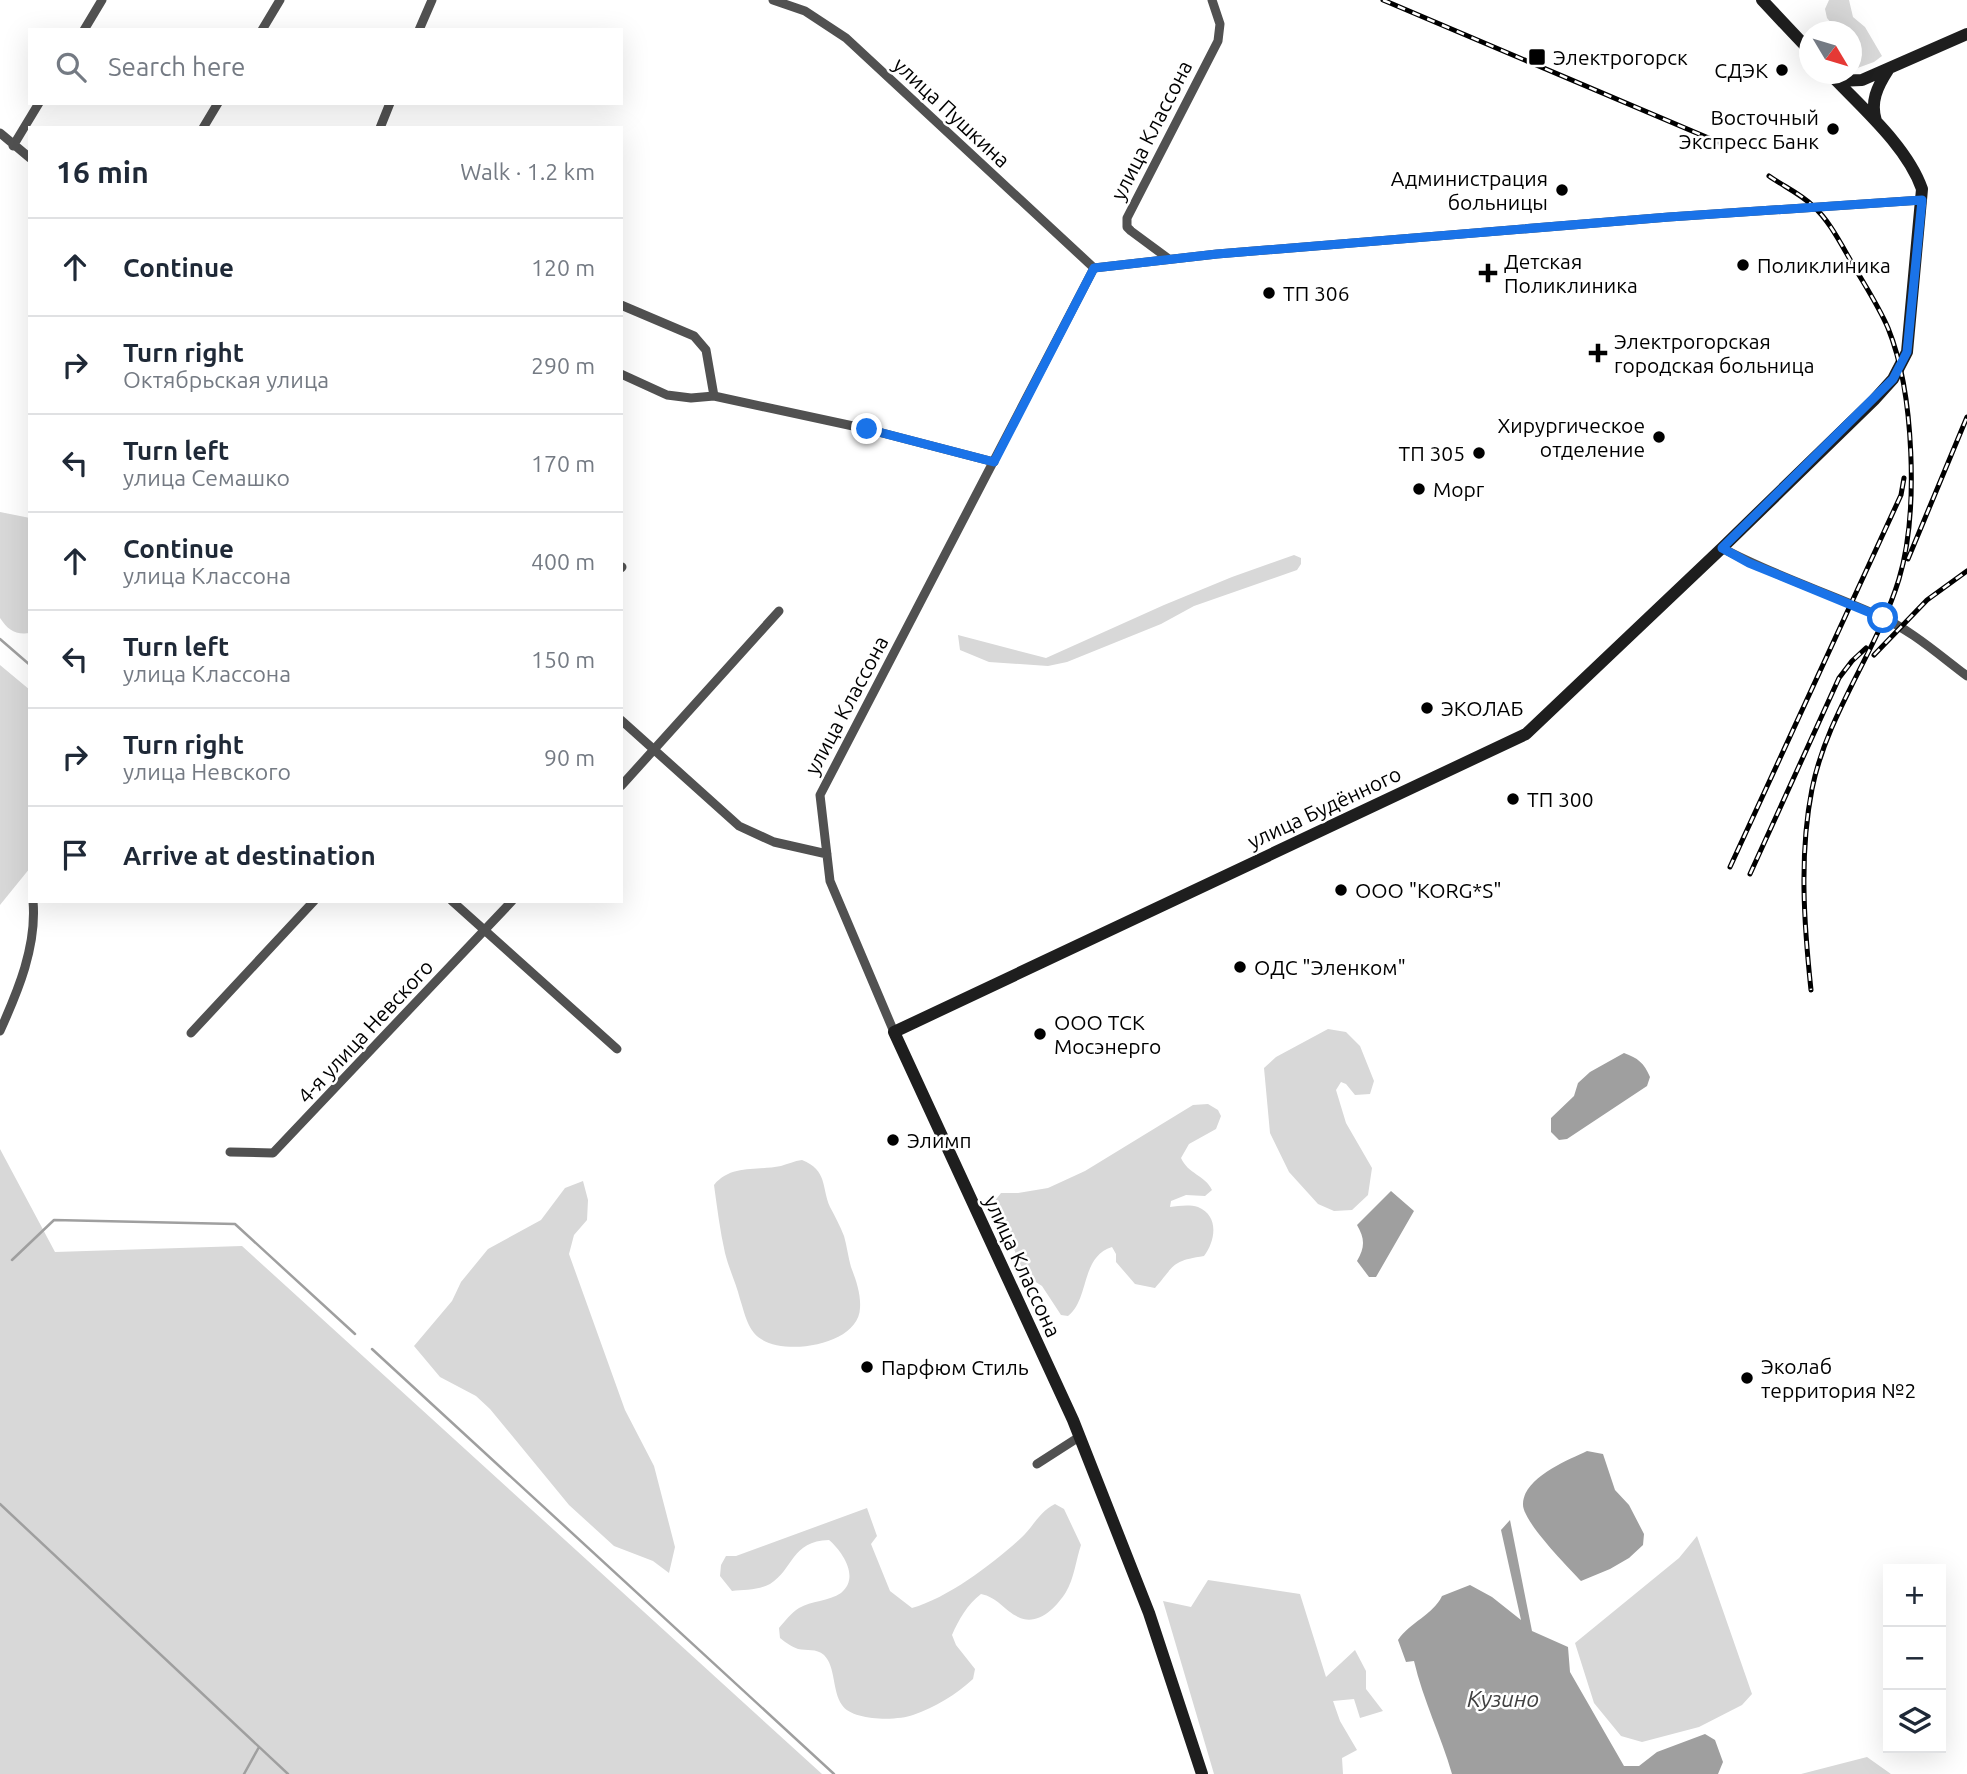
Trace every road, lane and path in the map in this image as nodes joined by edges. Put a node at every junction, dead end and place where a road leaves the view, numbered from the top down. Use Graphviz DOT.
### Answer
graph roads {
  1 [pos="102,0"];
  2 [pos="280,0"];
  3 [pos="432,0"];
  4 [pos="773,0"];
  5 [pos="1212,0"];
  6 [pos="1762,0"];
  7 [pos="85,28"];
  8 [pos="263,28"];
  9 [pos="420,28"];
  10 [pos="1967,34"];
  11 [pos="1799,39"];
  12 [pos="1888,70"];
  13 [pos="1862,80"];
  14 [pos="1840,84"];
  15 [pos="38,105"];
  16 [pos="217,105"];
  17 [pos="389,105"];
  18 [pos="1877,124"];
  19 [pos="204,126"];
  20 [pos="381,126"];
  21 [pos="0,133"];
  22 [pos="13,146"];
  23 [pos="28,157"];
  24 [pos="1922,200"];
  25 [pos="1169,260"];
  26 [pos="1094,268"];
  27 [pos="623,306"];
  28 [pos="623,375"];
  29 [pos="713,396"];
  30 [pos="994,462"];
  31 [pos="1722,548"];
  32 [pos="779,611"];
  33 [pos="1967,676"];
  34 [pos="623,722"];
  35 [pos="654,751"];
  36 [pos="623,784"];
  37 [pos="827,854"];
  38 [pos="33,903"];
  39 [pos="312,903"];
  40 [pos="454,903"];
  41 [pos="510,903"];
  42 [pos="484,930"];
  43 [pos="0,1031"];
  44 [pos="894,1032"];
  45 [pos="191,1033"];
  46 [pos="617,1049"];
  47 [pos="230,1152"];
  48 [pos="1079,1437"];
  49 [pos="1037,1464"];
  50 [pos="1202,1774"];
  1 -- 7 [label="street"];
  2 -- 8 [label="street"];
  3 -- 9 [label="street"];
  4 -- 26 [label="street, улица Пушкина"];
  5 -- 25 [label="street, улица Классона"];
  6 -- 11 [label="street"];
  10 -- 12 [label="street"];
  12 -- 13 [label="street"];
  12 -- 18 [label="street"];
  14 -- 18 [label="street"];
  15 -- 22 [label="street"];
  16 -- 19 [label="street"];
  17 -- 20 [label="street"];
  18 -- 24 [label="street"];
  21 -- 22 [label="street"];
  22 -- 23 [label="street"];
  24 -- 25 [label="street"];
  24 -- 31 [label="street, улица Будённого"];
  25 -- 26 [label="street"];
  26 -- 30 [label="street, улица Классона"];
  27 -- 29 [label="street"];
  28 -- 29 [label="street"];
  29 -- 30 [label="street"];
  30 -- 37 [label="street, улица Классона"];
  31 -- 33 [label="street"];
  31 -- 44 [label="street, улица Будённого"];
  32 -- 35 [label="street"];
  34 -- 35 [label="street"];
  35 -- 36 [label="street"];
  35 -- 37 [label="street"];
  37 -- 44 [label="street, улица Классона"];
  38 -- 43 [label="street"];
  39 -- 45 [label="street"];
  40 -- 42 [label="street"];
  41 -- 42 [label="street, 4-я улица Невского"];
  42 -- 46 [label="street"];
  42 -- 47 [label="street, 4-я улица Невского"];
  44 -- 48 [label="street, улица Классона"];
  48 -- 49 [label="street"];
  48 -- 50 [label="street, улица Классона"];
}
